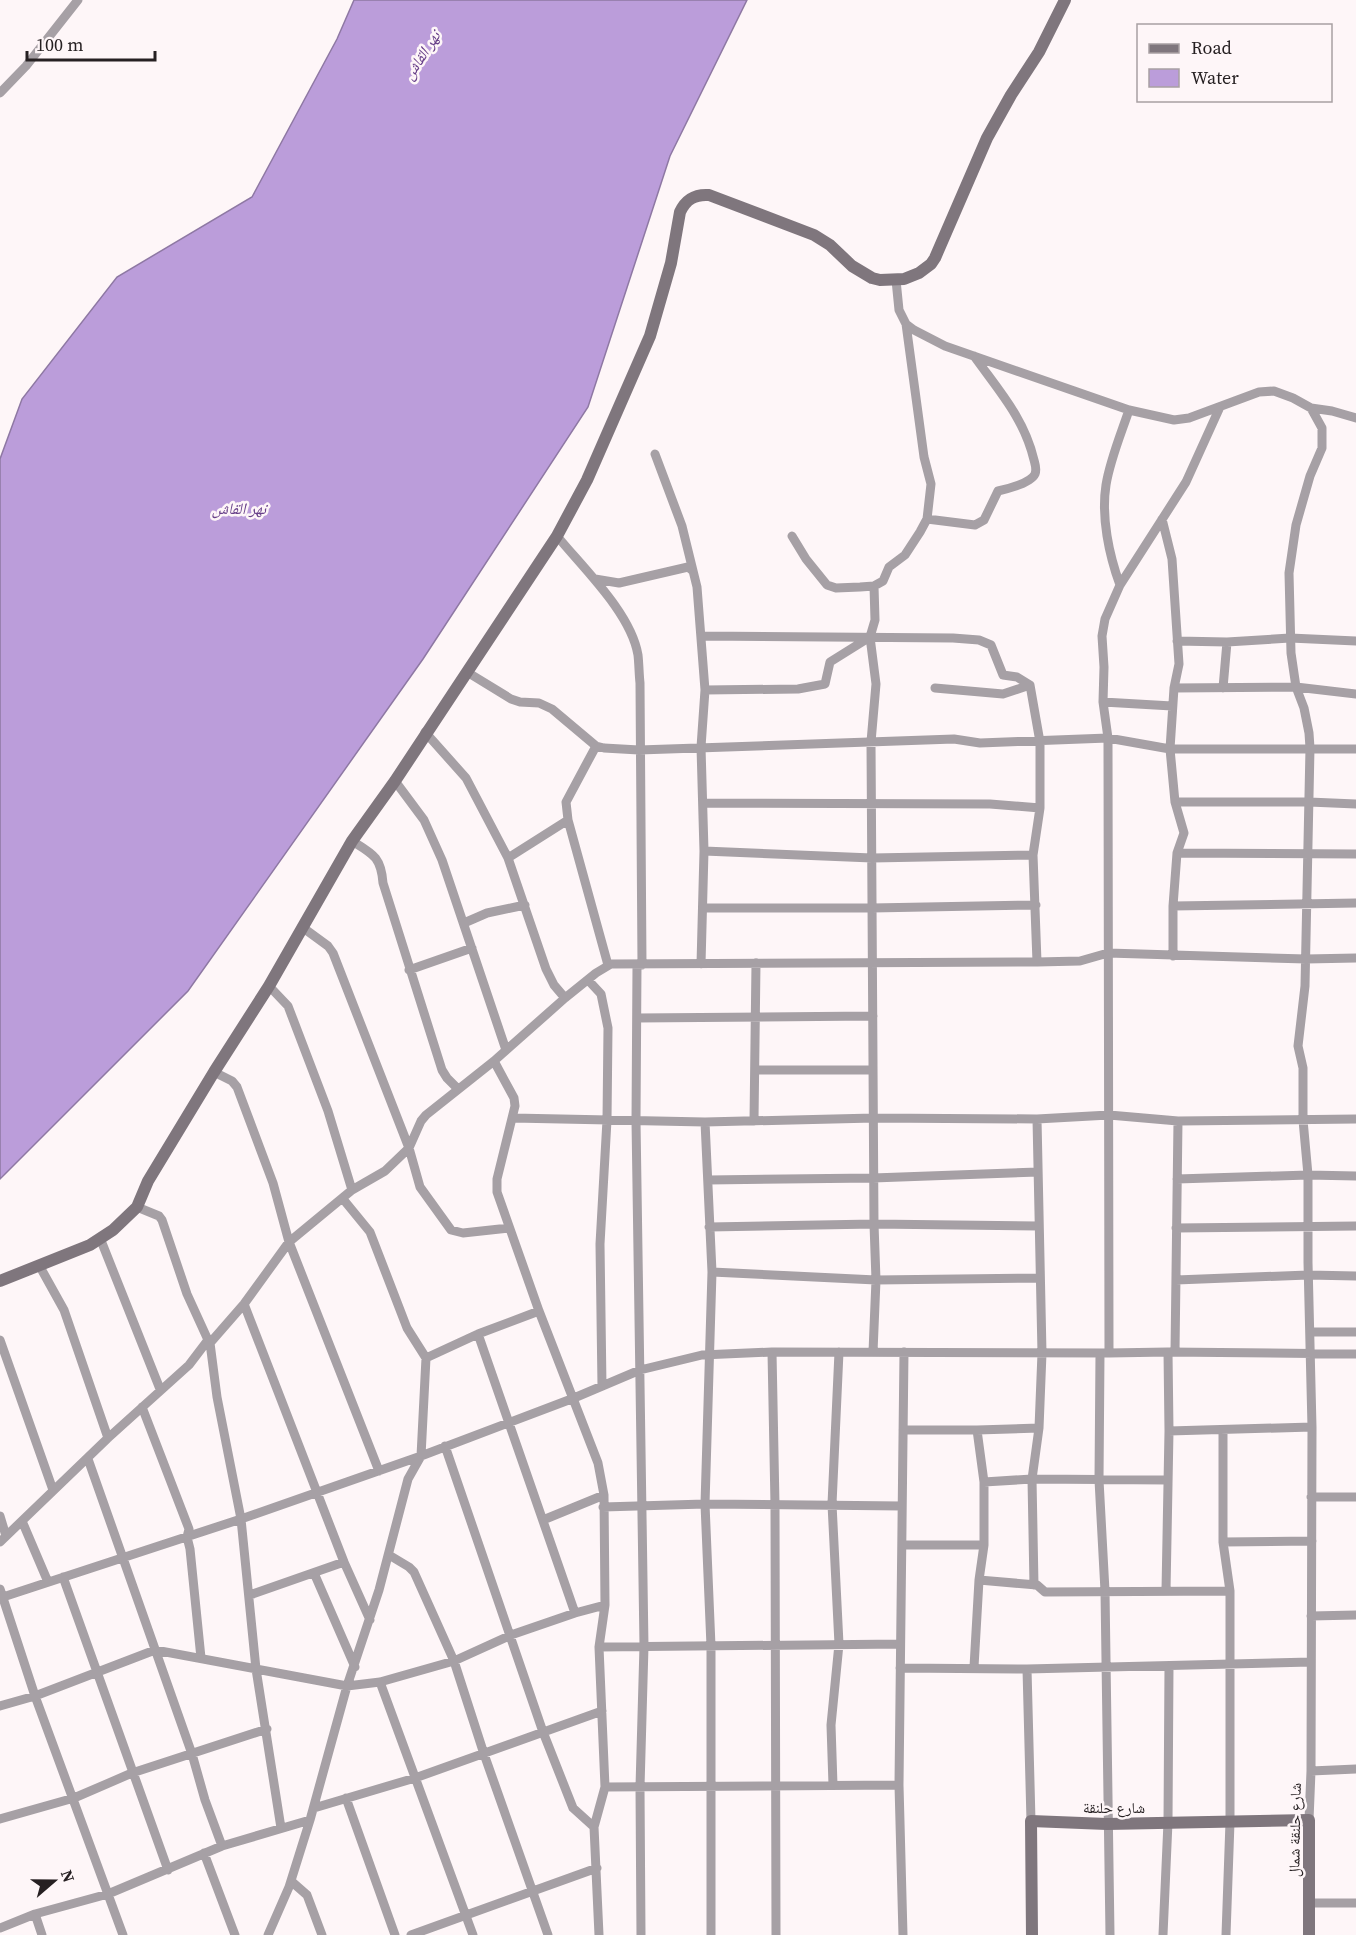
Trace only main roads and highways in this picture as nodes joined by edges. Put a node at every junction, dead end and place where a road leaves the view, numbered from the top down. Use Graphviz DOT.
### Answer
graph roads {
  1 [pos="1065,0"];
  2 [pos="0,1281"];
  3 [pos="1309,1820"];
  4 [pos="1032,1935"];
  5 [pos="1309,1935"];
  1 -- 2 [label="main road"];
  3 -- 4 [label="main road, شارع حلنقة"];
  3 -- 5 [label="main road, شارع حلنقة شمال"];
}
